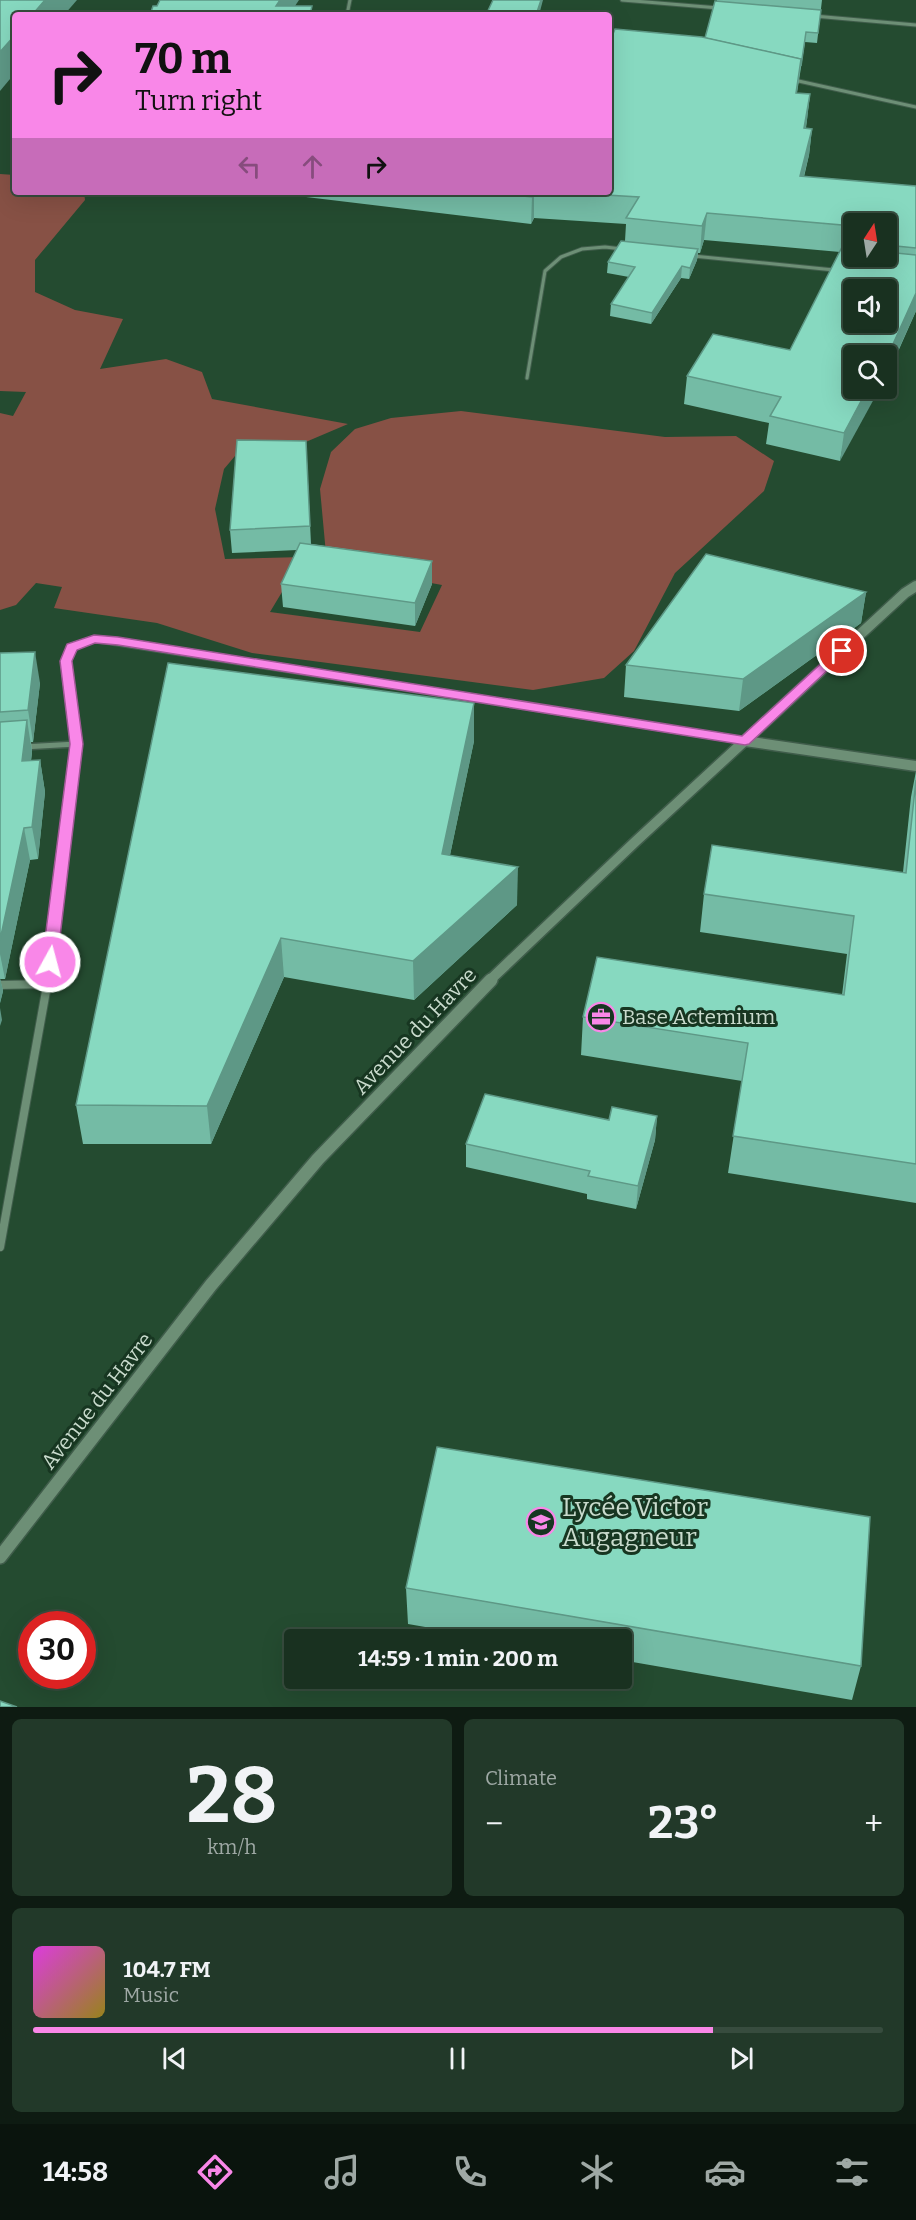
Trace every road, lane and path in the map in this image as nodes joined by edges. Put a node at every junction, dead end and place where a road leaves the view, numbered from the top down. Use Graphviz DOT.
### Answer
graph roads {
  1 [pos="622,0"];
  2 [pos="728,9"];
  3 [pos="810,16"];
  4 [pos="916,25"];
  5 [pos="790,79"];
  6 [pos="916,107"];
  7 [pos="628,249"];
  8 [pos="686,255"];
  9 [pos="835,270"];
  10 [pos="527,378"];
  11 [pos="916,586"];
  12 [pos="745,741"];
  13 [pos="76,744"];
  14 [pos="11,748"];
  15 [pos="916,766"];
  16 [pos="47,984"];
  17 [pos="0,985"];
  18 [pos="0,1247"];
  19 [pos="0,1557"];
  1 -- 2 [label="lane"];
  3 -- 4 [label="lane"];
  5 -- 6 [label="lane"];
  7 -- 10 [label="lane"];
  8 -- 9 [label="lane"];
  11 -- 12 [label="street, Avenue du Havre"];
  12 -- 13 [label="street"];
  12 -- 15 [label="street"];
  12 -- 19 [label="street, Avenue du Havre"];
  13 -- 14 [label="street"];
  13 -- 16 [label="street"];
  16 -- 17 [label="street"];
  16 -- 18 [label="street"];
}
